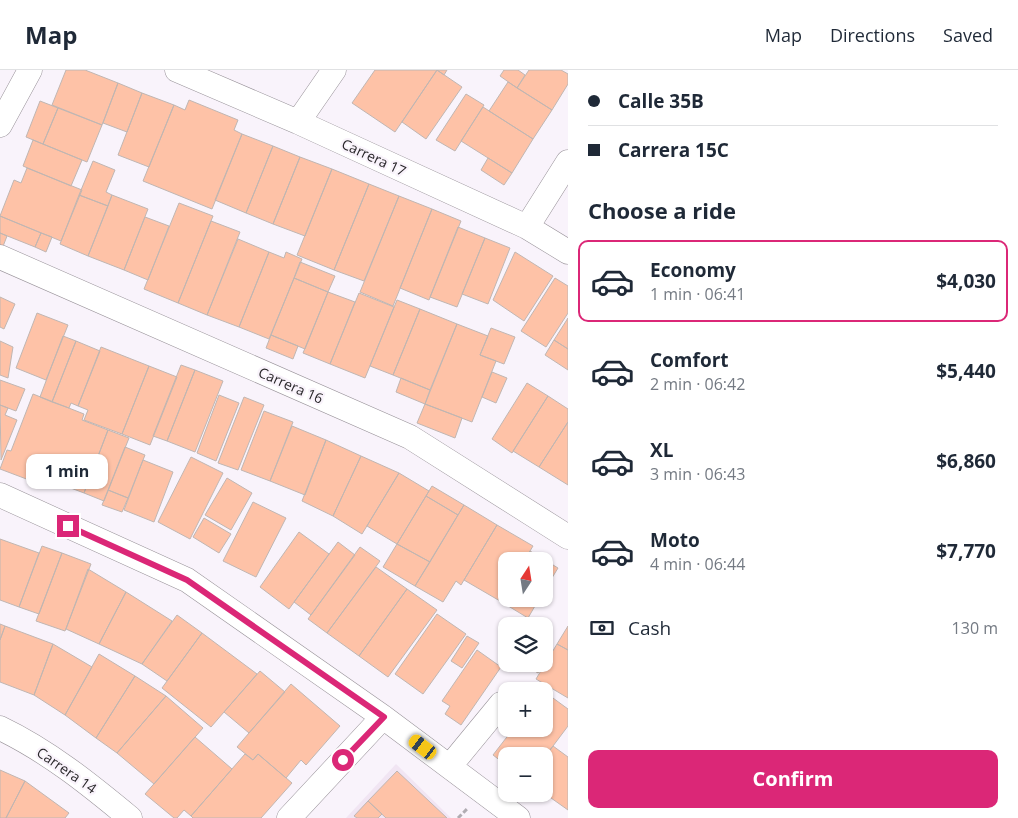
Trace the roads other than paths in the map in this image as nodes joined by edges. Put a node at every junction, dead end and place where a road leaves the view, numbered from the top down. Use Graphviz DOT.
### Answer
graph roads {
  1 [pos="30,70"];
  2 [pos="177,70"];
  3 [pos="334,70"];
  4 [pos="298,122"];
  5 [pos="0,125"];
  6 [pos="568,162"];
  7 [pos="528,227"];
  8 [pos="568,252"];
  9 [pos="0,257"];
  10 [pos="0,495"];
  11 [pos="568,537"];
  12 [pos="498,708"];
  13 [pos="384,717"];
  14 [pos="0,728"];
  15 [pos="450,766"];
  16 [pos="130,818"];
  17 [pos="289,818"];
  18 [pos="518,818"];
  1 -- 5 [label="street"];
  2 -- 4 [label="street, Carrera 17"];
  3 -- 4 [label="street"];
  4 -- 7 [label="street, Carrera 17"];
  6 -- 7 [label="street"];
  7 -- 8 [label="street, Carrera 17"];
  9 -- 11 [label="street, Carrera 16"];
  10 -- 13 [label="street"];
  12 -- 15 [label="street"];
  13 -- 15 [label="street"];
  13 -- 17 [label="street"];
  14 -- 16 [label="street, Carrera 14"];
  15 -- 18 [label="street"];
}
